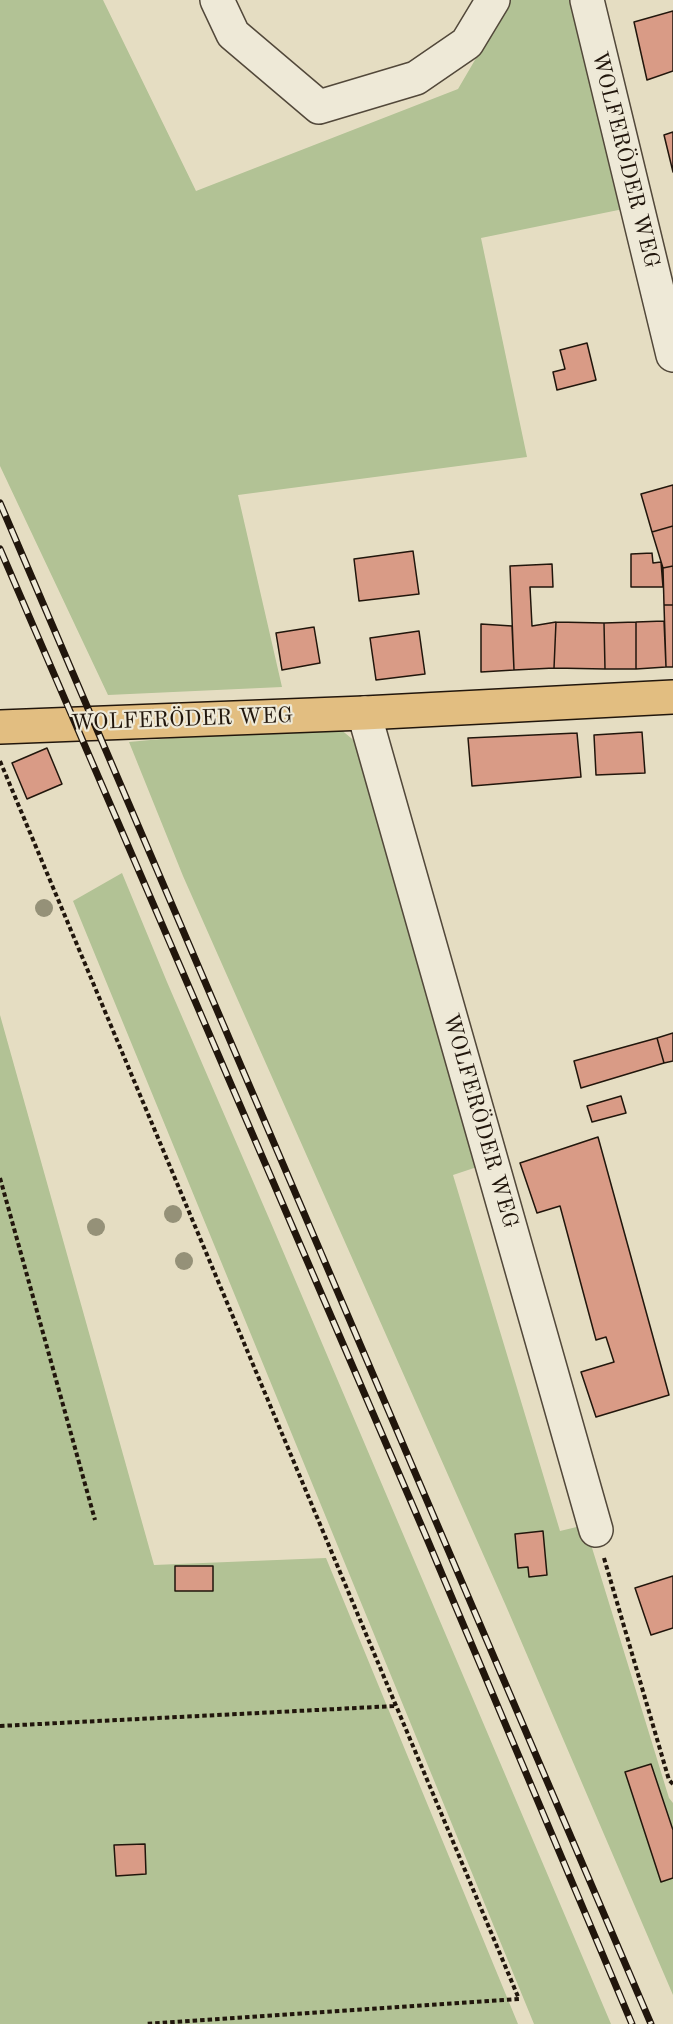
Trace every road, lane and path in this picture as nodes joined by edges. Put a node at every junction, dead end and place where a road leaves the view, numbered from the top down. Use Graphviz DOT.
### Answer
graph roads {
  1 [pos="217,0"];
  2 [pos="493,0"];
  3 [pos="587,0"];
  4 [pos="673,355"];
  5 [pos="673,696"];
  6 [pos="364,713"];
  7 [pos="0,727"];
  8 [pos="0,761"];
  9 [pos="0,1178"];
  10 [pos="95,1520"];
  11 [pos="596,1530"];
  12 [pos="396,1706"];
  13 [pos="0,1726"];
  14 [pos="673,1784"];
  15 [pos="145,2024"];
  1 -- 2 [label="street"];
  3 -- 4 [label="street, WOLFERÖDER WEG"];
  5 -- 6 [label="main road, WOLFERÖDER WEG"];
  6 -- 7 [label="main road, WOLFERÖDER WEG"];
  6 -- 11 [label="street, WOLFERÖDER WEG"];
  8 -- 12 [label="path"];
  9 -- 10 [label="path"];
  11 -- 14 [label="path"];
  12 -- 13 [label="path"];
  12 -- 15 [label="path"];
}
